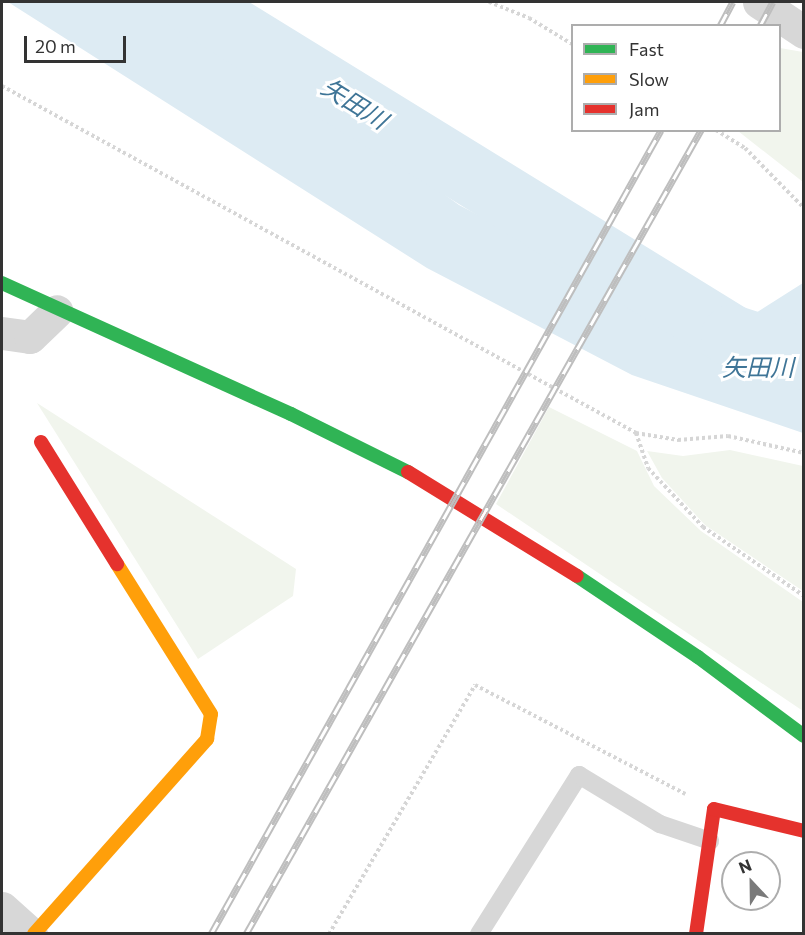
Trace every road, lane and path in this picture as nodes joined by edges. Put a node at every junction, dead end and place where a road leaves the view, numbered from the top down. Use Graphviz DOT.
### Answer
graph roads {
  1 [pos="489,2"];
  2 [pos="759,2"];
  3 [pos="804,32"];
  4 [pos="571,43"];
  5 [pos="2,86"];
  6 [pos="719,132"];
  7 [pos="804,208"];
  8 [pos="2,283"];
  9 [pos="57,311"];
  10 [pos="2,333"];
  11 [pos="636,433"];
  12 [pos="41,442"];
  13 [pos="804,453"];
  14 [pos="804,596"];
  15 [pos="804,736"];
  16 [pos="714,809"];
  17 [pos="804,831"];
  18 [pos="710,841"];
  19 [pos="2,908"];
  20 [pos="33,933"];
  21 [pos="329,933"];
  22 [pos="479,933"];
  23 [pos="696,933"];
  1 -- 4 [label="path"];
  2 -- 3 [label="street"];
  5 -- 11 [label="path"];
  6 -- 7 [label="path"];
  8 -- 9 [label="street"];
  9 -- 10 [label="street"];
  9 -- 15 [label="street"];
  11 -- 13 [label="path"];
  11 -- 14 [label="path"];
  12 -- 20 [label="street"];
  16 -- 17 [label="street"];
  16 -- 18 [label="street"];
  16 -- 21 [label="path"];
  18 -- 22 [label="lane"];
  18 -- 23 [label="street"];
  19 -- 20 [label="street"];
}
